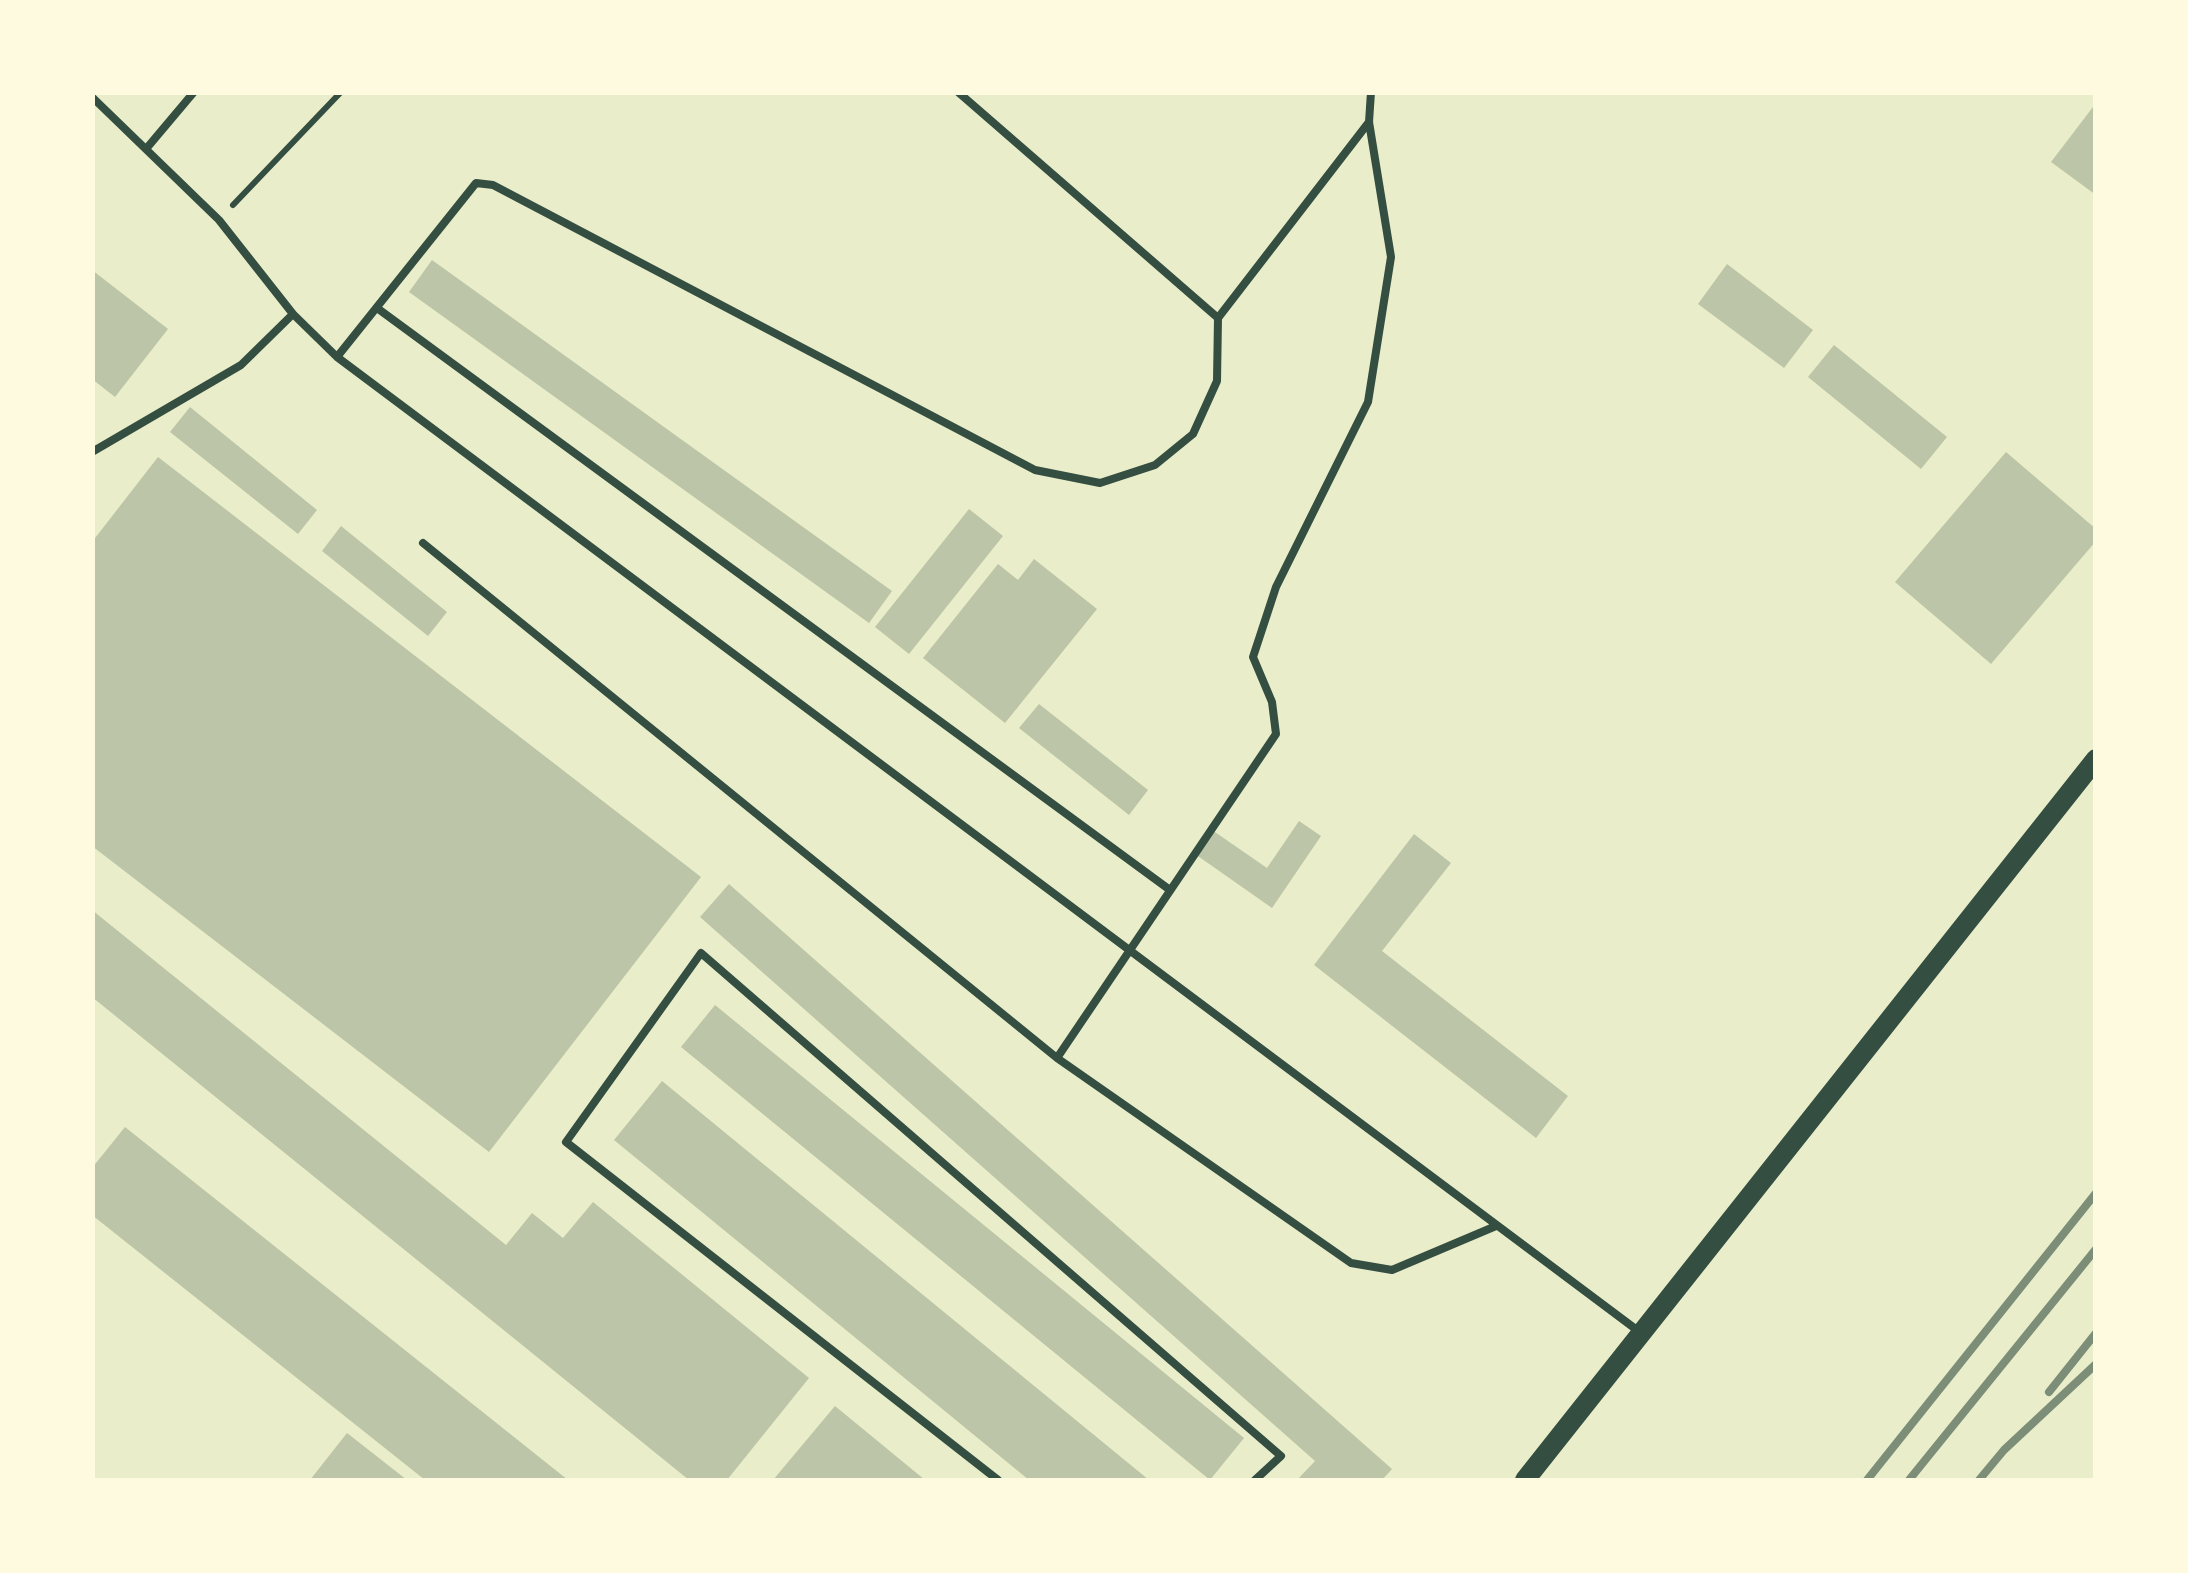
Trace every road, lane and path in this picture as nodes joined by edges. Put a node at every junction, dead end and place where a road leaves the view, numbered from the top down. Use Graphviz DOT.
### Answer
graph roads {
  1 [pos="194,92"];
  2 [pos="341,92"];
  3 [pos="958,92"];
  4 [pos="1372,92"];
  5 [pos="94,103"];
  6 [pos="1369,122"];
  7 [pos="146,149"];
  8 [pos="219,220"];
  9 [pos="377,308"];
  10 [pos="292,314"];
  11 [pos="1218,318"];
  12 [pos="337,358"];
  13 [pos="92,452"];
  14 [pos="422,543"];
  15 [pos="2096,759"];
  16 [pos="1170,890"];
  17 [pos="1128,952"];
  18 [pos="1056,1058"];
  19 [pos="1496,1226"];
  20 [pos="1641,1333"];
  21 [pos="998,1480"];
  22 [pos="1255,1480"];
  23 [pos="1525,1480"];
  1 -- 7 [label="lane"];
  2 -- 8 [label="path"];
  3 -- 11 [label="lane"];
  4 -- 6 [label="lane"];
  5 -- 7 [label="lane"];
  6 -- 11 [label="lane"];
  6 -- 16 [label="lane"];
  7 -- 8 [label="lane"];
  8 -- 10 [label="lane"];
  9 -- 11 [label="lane"];
  9 -- 12 [label="lane"];
  9 -- 16 [label="lane"];
  10 -- 12 [label="lane"];
  10 -- 13 [label="lane"];
  12 -- 17 [label="lane"];
  14 -- 18 [label="lane"];
  15 -- 20 [label="main road"];
  16 -- 17 [label="lane"];
  17 -- 18 [label="lane"];
  17 -- 19 [label="lane"];
  18 -- 19 [label="lane"];
  19 -- 20 [label="lane"];
  20 -- 23 [label="main road"];
  21 -- 22 [label="lane"];
}
